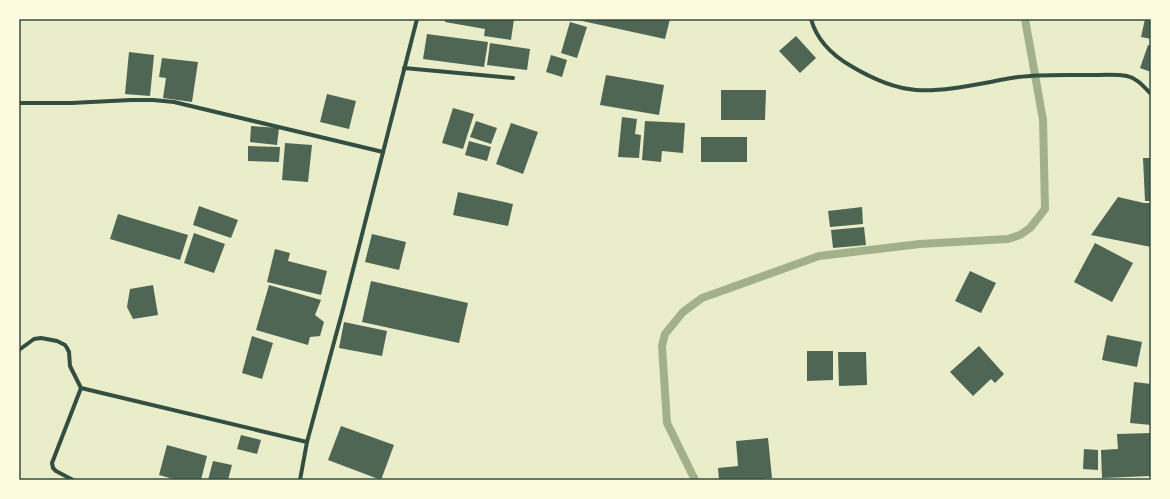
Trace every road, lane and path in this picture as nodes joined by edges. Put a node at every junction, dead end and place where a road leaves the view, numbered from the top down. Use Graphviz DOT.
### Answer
graph roads {
  1 [pos="417,19"];
  2 [pos="811,19"];
  3 [pos="404,68"];
  4 [pos="513,78"];
  5 [pos="1151,94"];
  6 [pos="19,103"];
  7 [pos="383,152"];
  8 [pos="19,350"];
  9 [pos="81,388"];
  10 [pos="307,442"];
  11 [pos="73,480"];
  12 [pos="300,480"];
  1 -- 3 [label="street"];
  2 -- 5 [label="street"];
  3 -- 4 [label="street"];
  3 -- 7 [label="street"];
  6 -- 7 [label="street"];
  7 -- 10 [label="street"];
  8 -- 9 [label="street"];
  9 -- 10 [label="street"];
  9 -- 11 [label="street"];
  10 -- 12 [label="street"];
}
